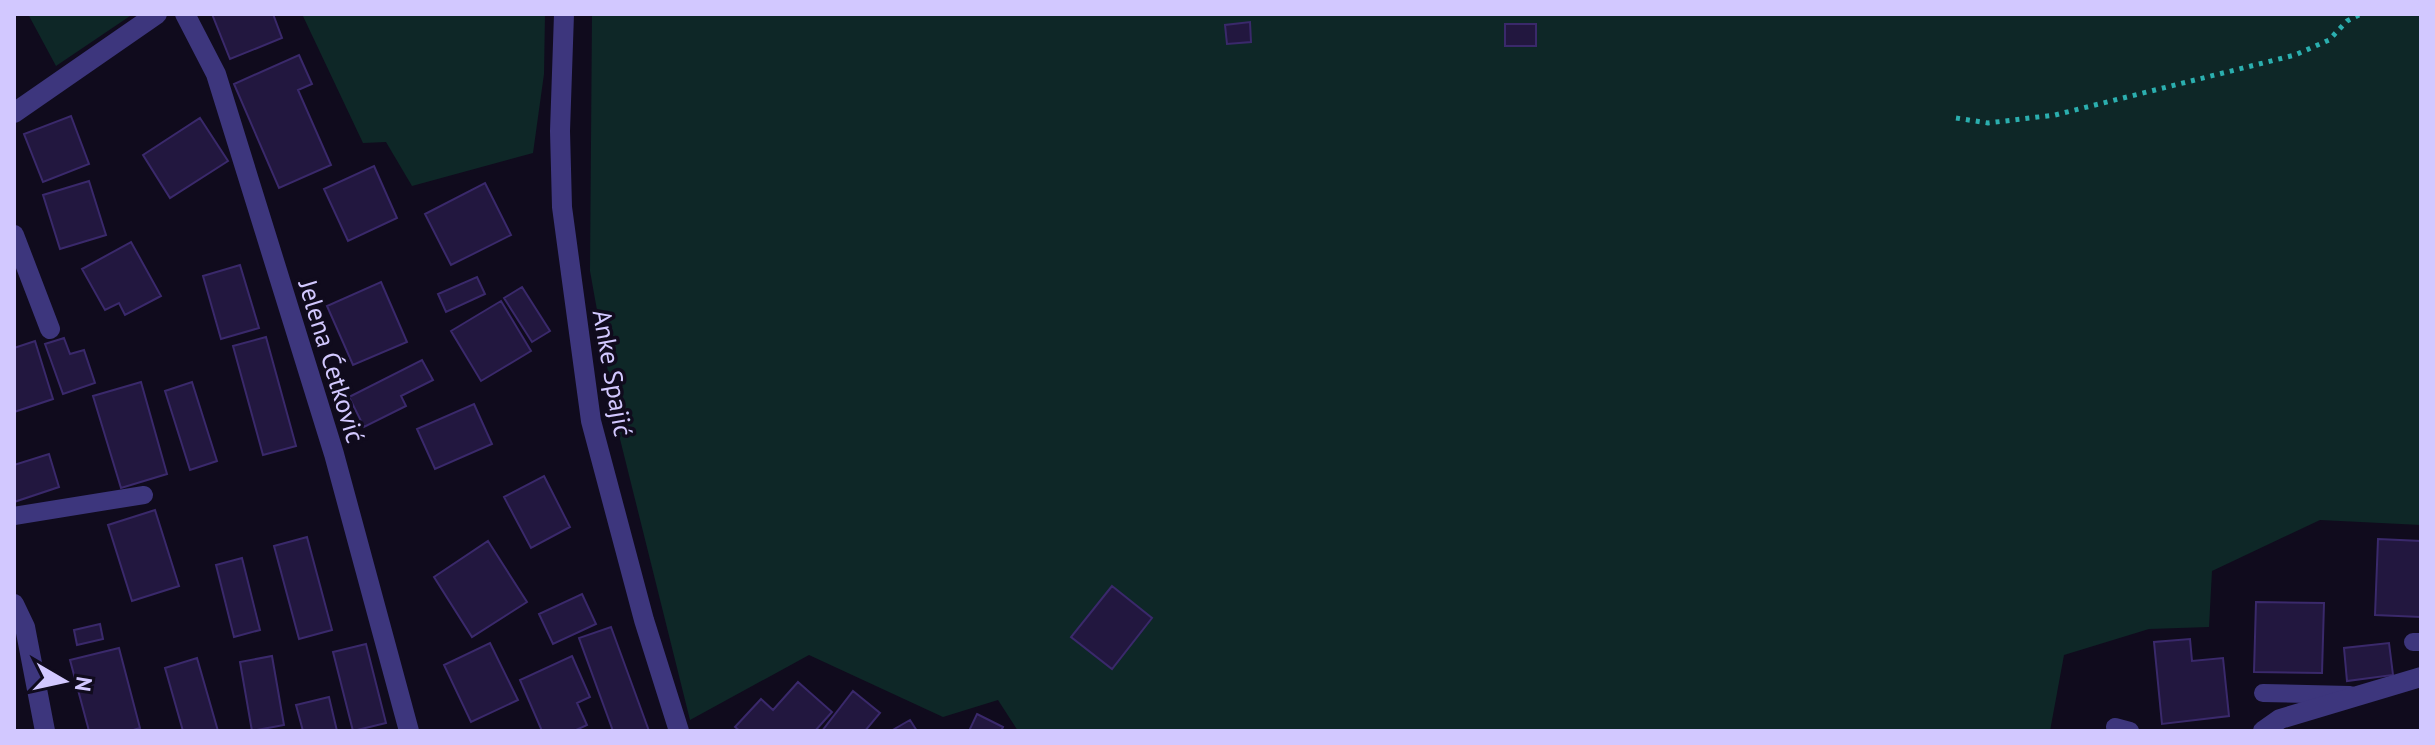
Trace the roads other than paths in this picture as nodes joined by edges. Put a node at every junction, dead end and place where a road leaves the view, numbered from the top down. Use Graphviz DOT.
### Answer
graph roads {
  1 [pos="157,14"];
  2 [pos="185,14"];
  3 [pos="564,14"];
  4 [pos="14,113"];
  5 [pos="14,235"];
  6 [pos="50,329"];
  7 [pos="144,495"];
  8 [pos="14,516"];
  9 [pos="14,604"];
  10 [pos="2421,677"];
  11 [pos="2263,693"];
  12 [pos="2357,695"];
  13 [pos="45,731"];
  14 [pos="409,731"];
  15 [pos="679,731"];
  16 [pos="2263,731"];
  1 -- 4 [label="street"];
  2 -- 14 [label="street, Jelena Ćetković"];
  3 -- 15 [label="street, Anke Spajić"];
  5 -- 6 [label="street"];
  7 -- 8 [label="lane"];
  9 -- 13 [label="street"];
  10 -- 12 [label="street"];
  11 -- 12 [label="lane"];
  12 -- 16 [label="street"];
}
